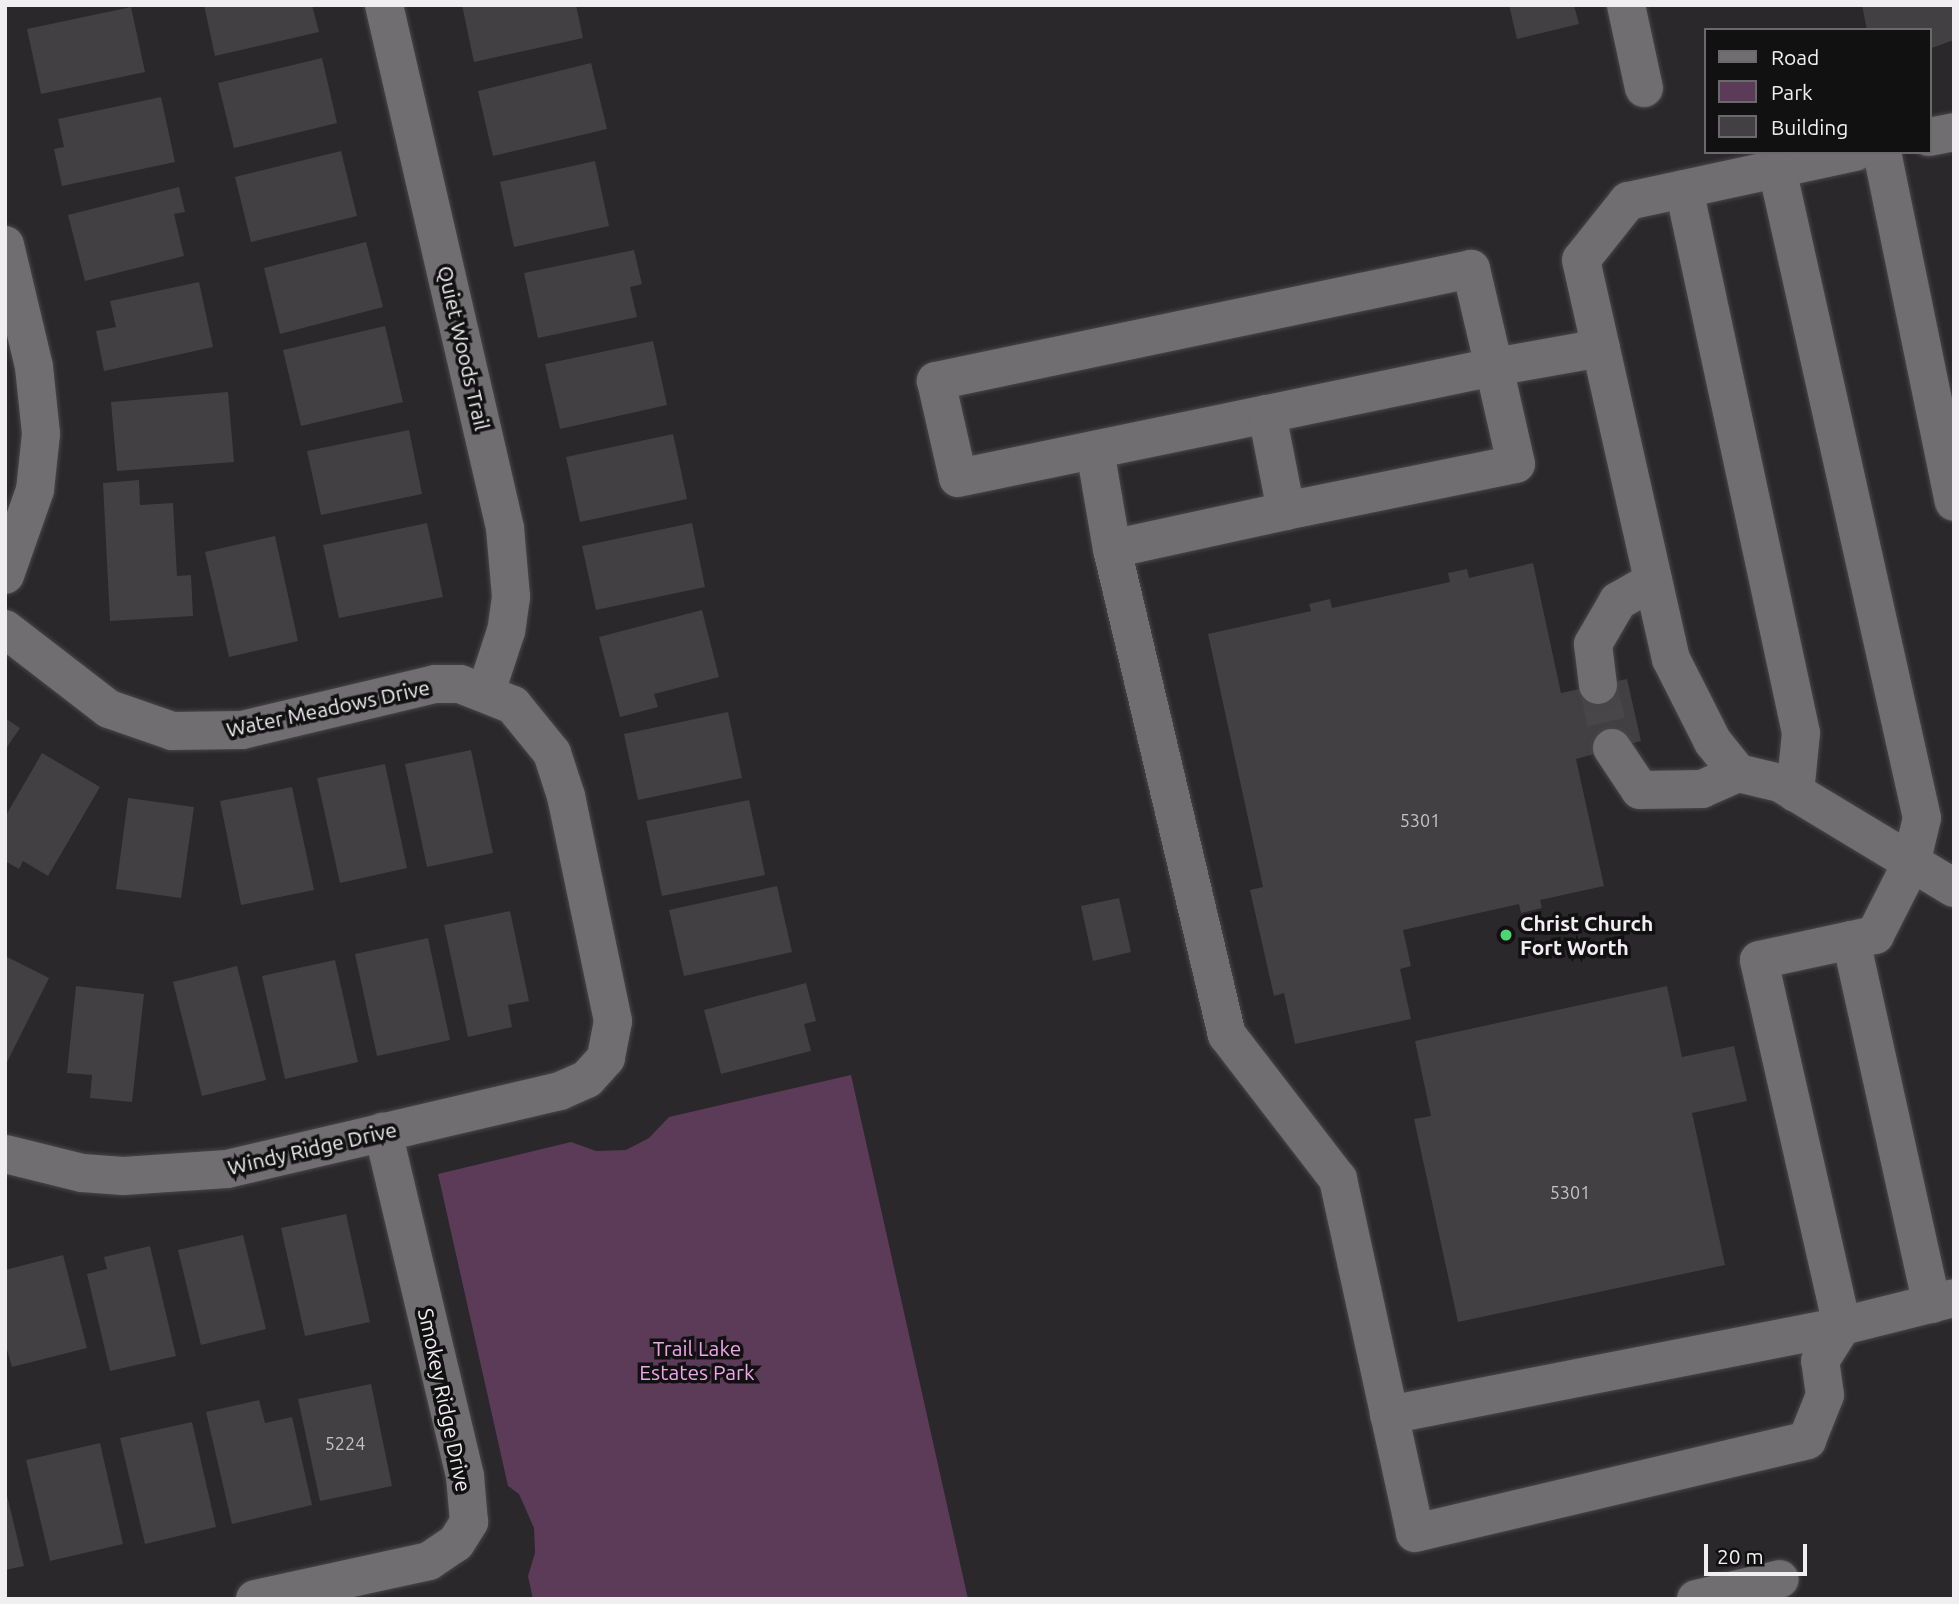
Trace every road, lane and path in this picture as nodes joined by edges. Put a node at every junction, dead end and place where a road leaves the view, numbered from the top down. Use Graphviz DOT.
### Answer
graph roads {
  1 [pos="384,5"];
  2 [pos="1626,5"];
  3 [pos="1644,88"];
  4 [pos="1954,132"];
  5 [pos="1931,137"];
  6 [pos="1846,154"];
  7 [pos="1882,154"];
  8 [pos="1777,169"];
  9 [pos="1684,189"];
  10 [pos="5,245"];
  11 [pos="1601,348"];
  12 [pos="1494,368"];
  13 [pos="1267,414"];
  14 [pos="1094,450"];
  15 [pos="1954,502"];
  16 [pos="1286,511"];
  17 [pos="1112,549"];
  18 [pos="5,575"];
  19 [pos="1653,581"];
  20 [pos="5,629"];
  21 [pos="1598,685"];
  22 [pos="486,692"];
  23 [pos="1612,748"];
  24 [pos="1738,772"];
  25 [pos="1795,793"];
  26 [pos="1911,864"];
  27 [pos="1954,888"];
  28 [pos="1851,940"];
  29 [pos="606,1058"];
  30 [pos="383,1132"];
  31 [pos="5,1154"];
  32 [pos="1943,1301"];
  33 [pos="1842,1326"];
  34 [pos="1389,1415"];
  35 [pos="1780,1579"];
  36 [pos="255,1599"];
  37 [pos="1696,1599"];
  1 -- 22 [label="street, Quiet Woods Trail"];
  2 -- 3 [label="street"];
  4 -- 5 [label="street"];
  6 -- 8 [label="street"];
  7 -- 15 [label="street"];
  8 -- 9 [label="street"];
  8 -- 26 [label="street"];
  9 -- 11 [label="street"];
  9 -- 25 [label="street"];
  10 -- 18 [label="street"];
  11 -- 12 [label="street"];
  11 -- 19 [label="street"];
  12 -- 13 [label="street"];
  12 -- 14 [label="street"];
  12 -- 16 [label="street"];
  13 -- 14 [label="street"];
  13 -- 16 [label="street"];
  14 -- 17 [label="street"];
  16 -- 17 [label="street"];
  17 -- 34 [label="street"];
  19 -- 21 [label="street"];
  19 -- 24 [label="street"];
  20 -- 22 [label="street, Water Meadows Drive"];
  22 -- 29 [label="street, Water Meadows Drive"];
  23 -- 24 [label="street"];
  24 -- 25 [label="street"];
  25 -- 26 [label="street"];
  26 -- 27 [label="street"];
  26 -- 28 [label="street"];
  28 -- 32 [label="street"];
  28 -- 33 [label="street"];
  29 -- 30 [label="street, Windy Ridge Drive"];
  30 -- 31 [label="street, Windy Ridge Drive"];
  30 -- 36 [label="street, Smokey Ridge Drive"];
  32 -- 33 [label="street"];
  33 -- 34 [label="street"];
  33 -- 34 [label="street"];
  35 -- 37 [label="street"];
}
